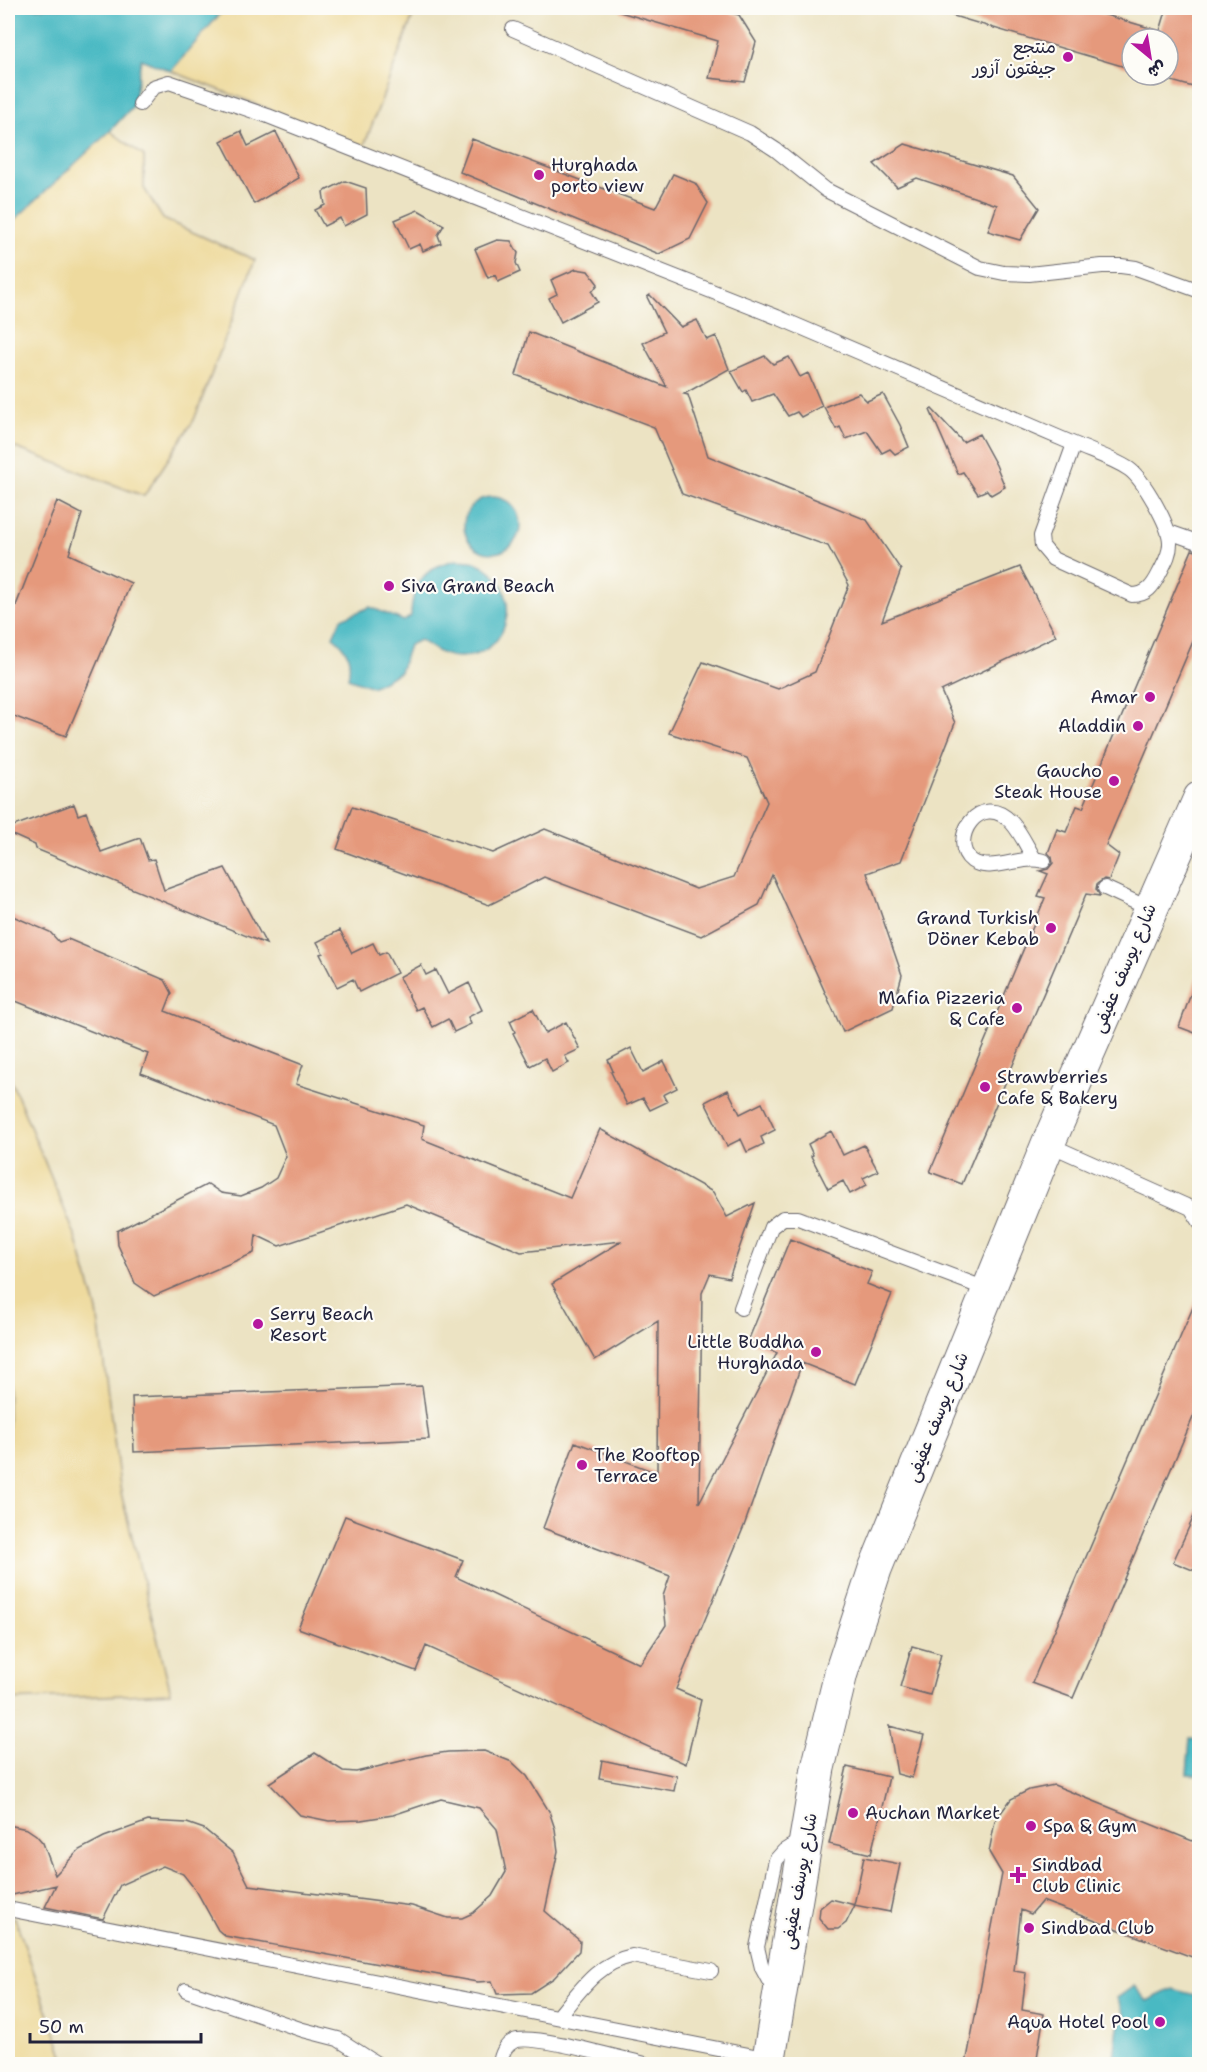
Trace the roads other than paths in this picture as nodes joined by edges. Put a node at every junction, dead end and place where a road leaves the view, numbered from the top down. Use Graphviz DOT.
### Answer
graph roads {
  1 [pos="513,29"];
  2 [pos="140,104"];
  3 [pos="1200,291"];
  4 [pos="1074,444"];
  5 [pos="1169,531"];
  6 [pos="1200,543"];
  7 [pos="1200,798"];
  8 [pos="1039,860"];
  9 [pos="1105,888"];
  10 [pos="1150,909"];
  11 [pos="1048,1144"];
  12 [pos="1195,1208"];
  13 [pos="1200,1222"];
  14 [pos="989,1290"];
  15 [pos="741,1308"];
  16 [pos="8,1909"];
  17 [pos="711,1971"];
  18 [pos="186,1990"];
  19 [pos="558,2017"];
  20 [pos="769,2062"];
  21 [pos="377,2064"];
  22 [pos="500,2064"];
  23 [pos="645,2064"];
  1 -- 3 [label="lane"];
  2 -- 4 [label="lane"];
  4 -- 5 [label="lane"];
  4 -- 5 [label="lane"];
  5 -- 6 [label="lane"];
  7 -- 10 [label="street, شارع يوسف عفيفى"];
  8 -- 8 [label="lane"];
  9 -- 10 [label="lane"];
  10 -- 11 [label="street, شارع يوسف عفيفى"];
  11 -- 12 [label="lane"];
  11 -- 14 [label="street, شارع يوسف عفيفى"];
  12 -- 13 [label="lane"];
  14 -- 15 [label="lane"];
  14 -- 20 [label="street, شارع يوسف عفيفى"];
  16 -- 19 [label="lane"];
  17 -- 19 [label="lane"];
  18 -- 21 [label="lane"];
  19 -- 20 [label="lane"];
  22 -- 23 [label="lane"];
}
